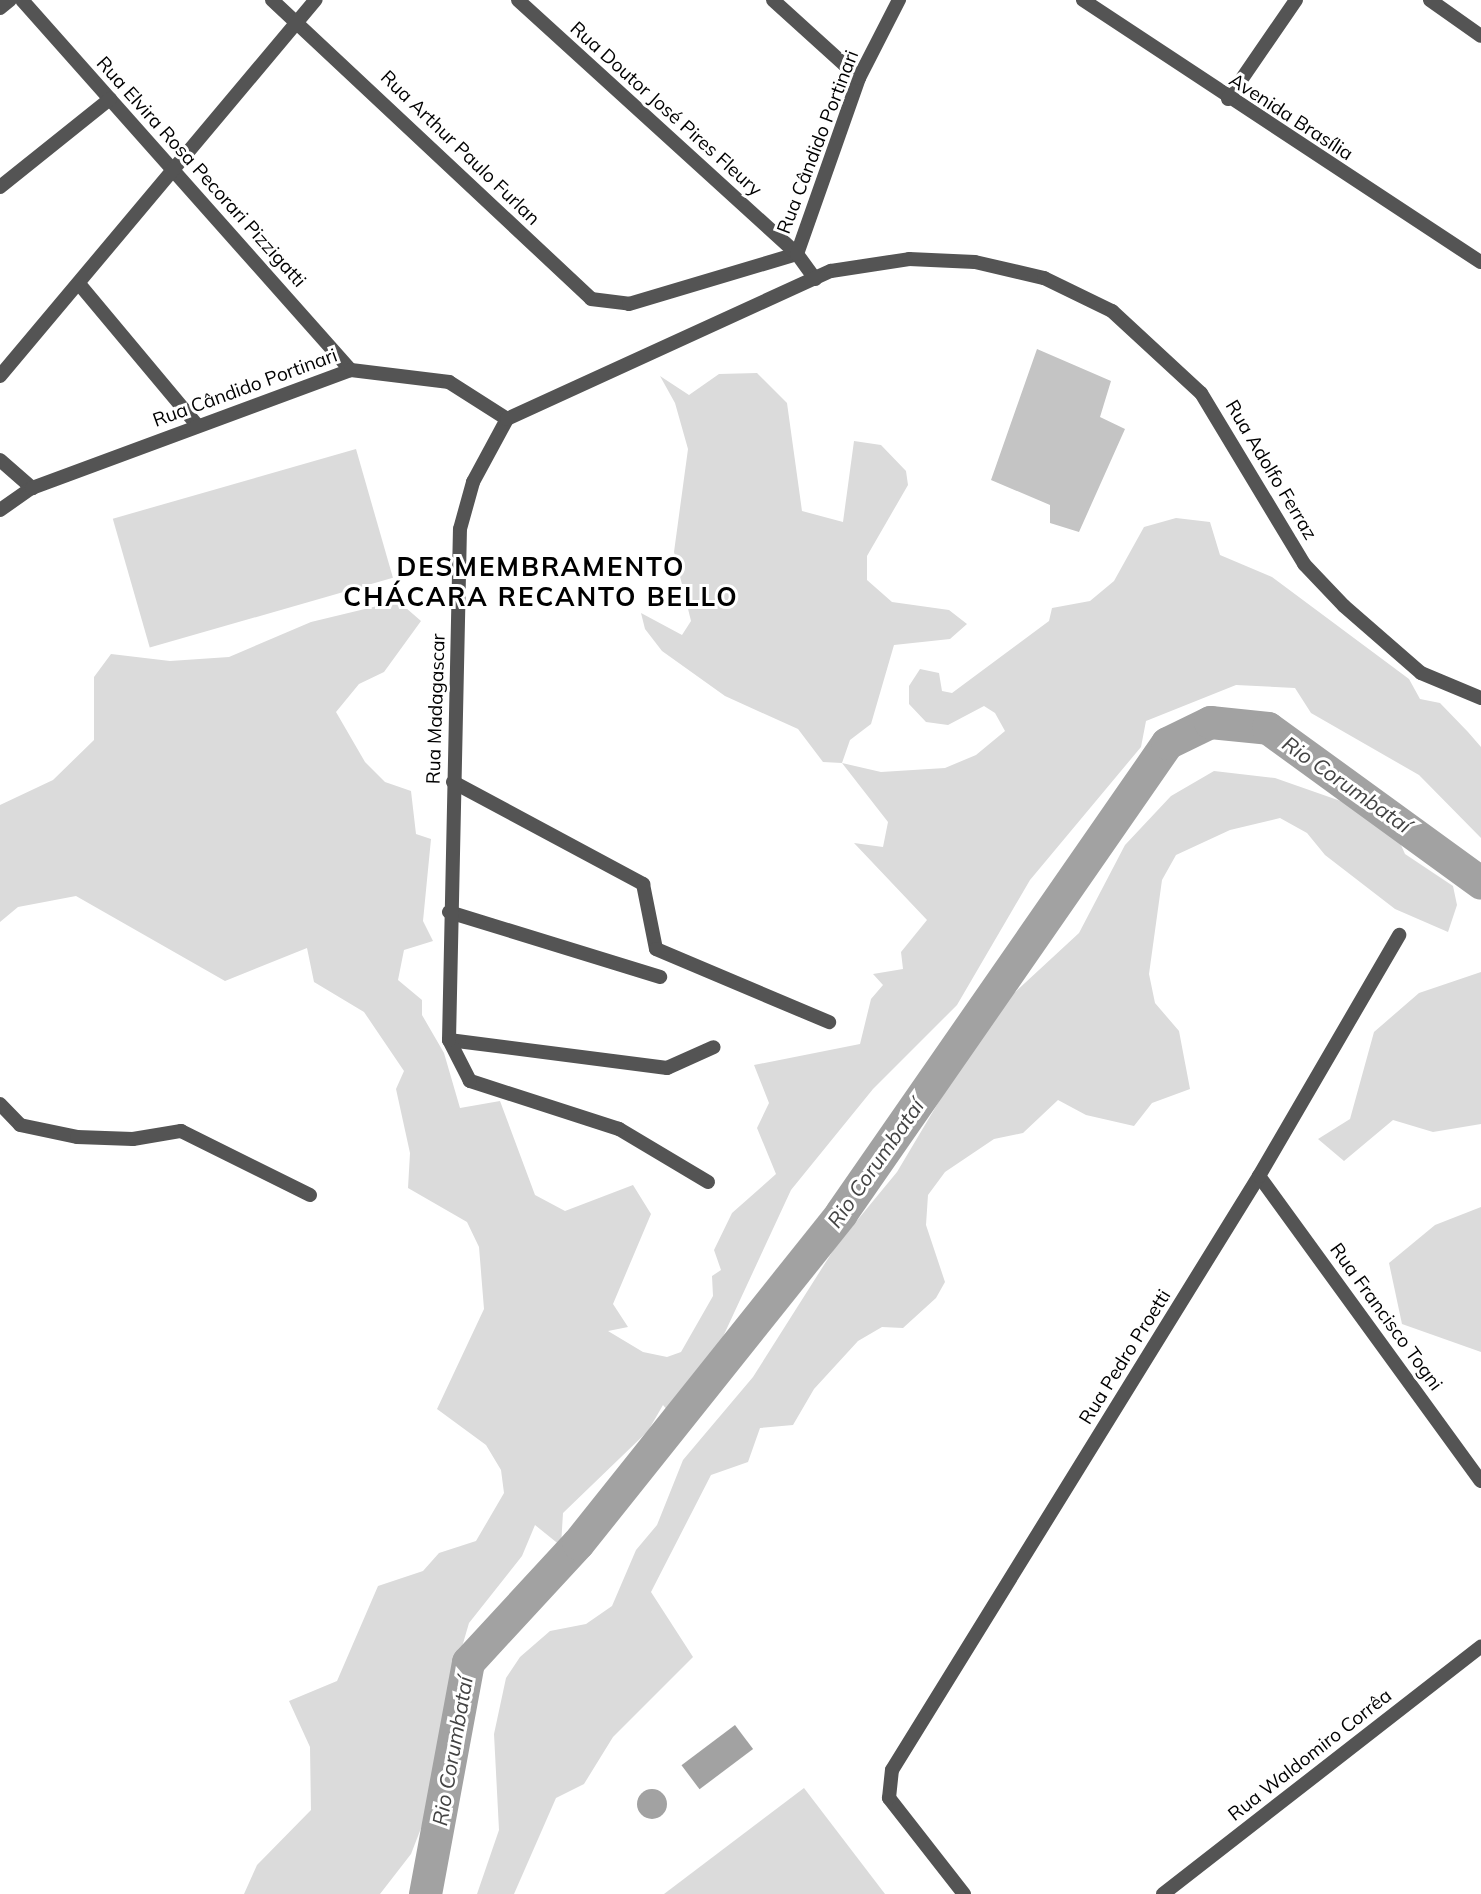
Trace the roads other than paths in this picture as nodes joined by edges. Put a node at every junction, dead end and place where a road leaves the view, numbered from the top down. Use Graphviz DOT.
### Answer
graph roads {
  1 [pos="10,0"];
  2 [pos="22,0"];
  3 [pos="272,0"];
  4 [pos="316,0"];
  5 [pos="518,0"];
  6 [pos="773,0"];
  7 [pos="899,0"];
  8 [pos="1083,0"];
  9 [pos="1296,0"];
  10 [pos="1430,0"];
  11 [pos="0,8"];
  12 [pos="295,26"];
  13 [pos="1481,36"];
  14 [pos="859,78"];
  15 [pos="1228,99"];
  16 [pos="110,100"];
  17 [pos="173,171"];
  18 [pos="0,187"];
  19 [pos="797,254"];
  20 [pos="1481,262"];
  21 [pos="815,279"];
  22 [pos="80,285"];
  23 [pos="629,304"];
  24 [pos="351,370"];
  25 [pos="0,376"];
  26 [pos="508,419"];
  27 [pos="197,425"];
  28 [pos="0,460"];
  29 [pos="32,488"];
  30 [pos="0,510"];
  31 [pos="1481,698"];
  32 [pos="453,782"];
  33 [pos="449,912"];
  34 [pos="1399,935"];
  35 [pos="660,977"];
  36 [pos="829,1022"];
  37 [pos="449,1040"];
  38 [pos="714,1047"];
  39 [pos="0,1104"];
  40 [pos="1259,1176"];
  41 [pos="708,1182"];
  42 [pos="310,1195"];
  43 [pos="1481,1481"];
  44 [pos="1481,1646"];
  45 [pos="964,1894"];
  46 [pos="1163,1894"];
  1 -- 11 [label="street"];
  2 -- 16 [label="street, Rua Elvira Rosa Pecorari Pizzigatti"];
  3 -- 12 [label="street, Rua Arthur Paulo Furlan"];
  4 -- 12 [label="street"];
  5 -- 19 [label="street, Rua Doutor José Pires Fleury"];
  6 -- 14 [label="street"];
  7 -- 14 [label="street, Rua Cândido Portinari"];
  8 -- 15 [label="street, Avenida Brasília"];
  9 -- 15 [label="street"];
  10 -- 13 [label="street"];
  12 -- 17 [label="street"];
  12 -- 23 [label="street, Rua Arthur Paulo Furlan"];
  14 -- 19 [label="street, Rua Cândido Portinari"];
  15 -- 20 [label="street, Avenida Brasília"];
  16 -- 17 [label="street, Rua Elvira Rosa Pecorari Pizzigatti"];
  16 -- 18 [label="street"];
  17 -- 22 [label="street"];
  17 -- 24 [label="street, Rua Elvira Rosa Pecorari Pizzigatti"];
  19 -- 21 [label="street, Rua Doutor José Pires Fleury"];
  19 -- 23 [label="street, Rua Cândido Portinari"];
  21 -- 26 [label="street"];
  21 -- 31 [label="street, Rua Adolfo Ferraz"];
  22 -- 25 [label="street"];
  22 -- 27 [label="street"];
  24 -- 26 [label="street, Rua Cândido Portinari"];
  24 -- 27 [label="street, Rua Cândido Portinari"];
  26 -- 32 [label="street, Rua Madagascar"];
  27 -- 29 [label="street, Rua Cândido Portinari"];
  28 -- 29 [label="street"];
  29 -- 30 [label="street, Rua Cândido Portinari"];
  32 -- 33 [label="street, Rua Madagascar"];
  32 -- 36 [label="street"];
  33 -- 35 [label="street"];
  33 -- 37 [label="street, Rua Madagascar"];
  34 -- 40 [label="street, Rua Pedro Proetti"];
  37 -- 38 [label="street"];
  37 -- 41 [label="street, Rua Madagascar"];
  39 -- 42 [label="street"];
  40 -- 43 [label="street, Rua Francisco Togni"];
  40 -- 45 [label="street, Rua Pedro Proetti"];
  44 -- 46 [label="street, Rua Waldomiro Corrêa"];
}
